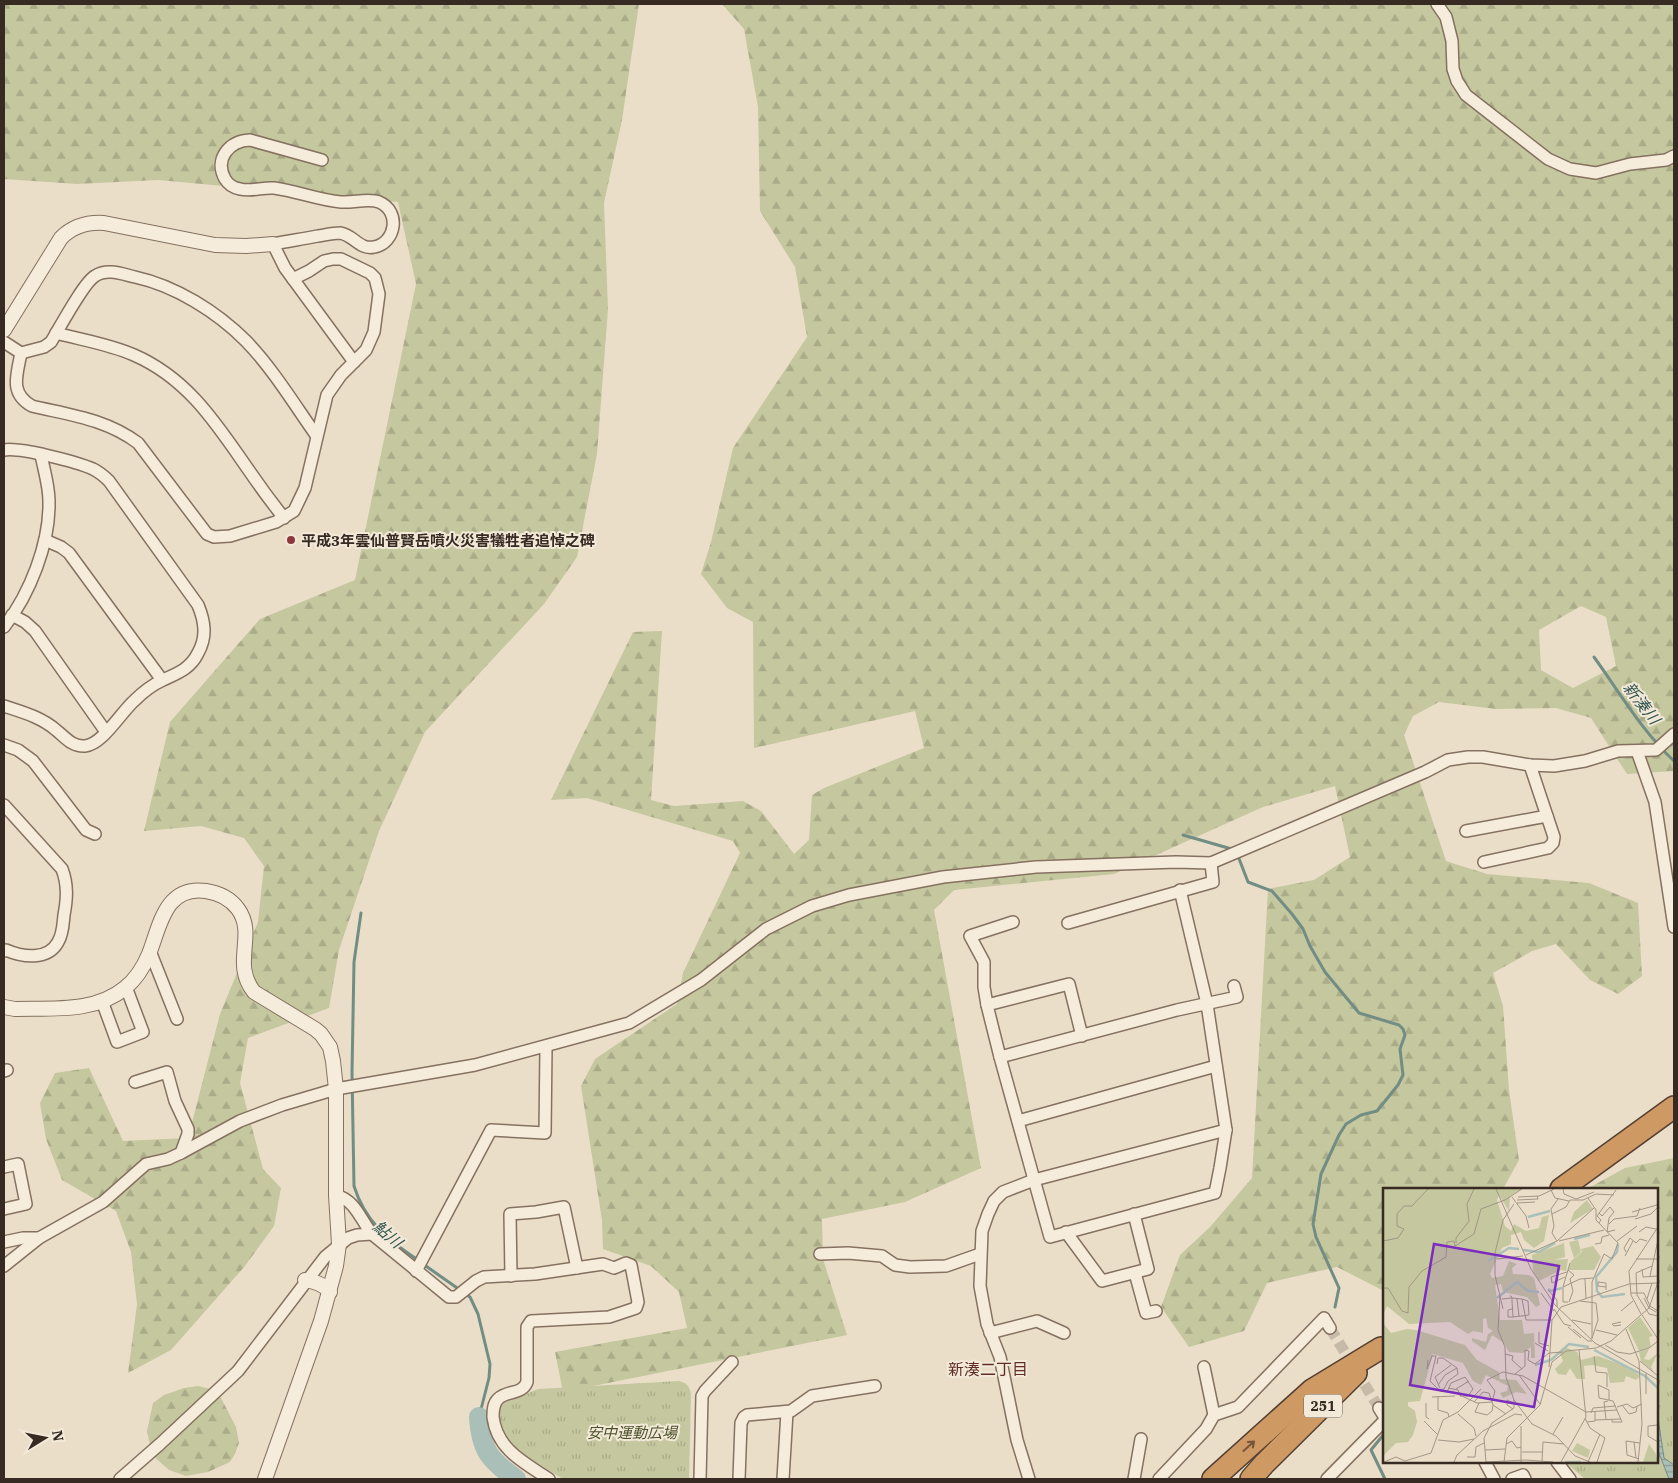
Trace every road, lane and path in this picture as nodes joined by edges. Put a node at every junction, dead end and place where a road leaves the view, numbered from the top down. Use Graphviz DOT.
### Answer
graph roads {
  1 [pos="1437,4"];
  2 [pos="1674,156"];
  3 [pos="322,160"];
  4 [pos="273,244"];
  5 [pos="293,279"];
  6 [pos="4,330"];
  7 [pos="56,333"];
  8 [pos="4,342"];
  9 [pos="21,353"];
  10 [pos="354,362"];
  11 [pos="316,435"];
  12 [pos="4,450"];
  13 [pos="42,455"];
  14 [pos="284,518"];
  15 [pos="45,540"];
  16 [pos="12,614"];
  17 [pos="4,627"];
  18 [pos="162,680"];
  19 [pos="4,706"];
  20 [pos="106,732"];
  21 [pos="1674,734"];
  22 [pos="4,745"];
  23 [pos="1637,751"];
  24 [pos="1530,765"];
  25 [pos="4,805"];
  26 [pos="1547,816"];
  27 [pos="1466,831"];
  28 [pos="95,834"];
  29 [pos="1484,862"];
  30 [pos="1211,863"];
  31 [pos="1180,890"];
  32 [pos="1013,922"];
  33 [pos="1068,923"];
  34 [pos="1674,927"];
  35 [pos="4,949"];
  36 [pos="150,951"];
  37 [pos="1234,986"];
  38 [pos="126,987"];
  39 [pos="102,1001"];
  40 [pos="1207,1004"];
  41 [pos="987,1005"];
  42 [pos="4,1007"];
  43 [pos="178,1019"];
  44 [pos="1082,1036"];
  45 [pos="546,1047"];
  46 [pos="1000,1056"];
  47 [pos="1216,1066"];
  48 [pos="135,1082"];
  49 [pos="341,1088"];
  50 [pos="1674,1106"];
  51 [pos="1018,1121"];
  52 [pos="1226,1130"];
  53 [pos="181,1153"];
  54 [pos="4,1167"];
  55 [pos="1034,1180"];
  56 [pos="1562,1188"];
  57 [pos="336,1194"];
  58 [pos="4,1209"];
  59 [pos="1134,1214"];
  60 [pos="1066,1232"];
  61 [pos="372,1234"];
  62 [pos="39,1238"];
  63 [pos="4,1242"];
  64 [pos="339,1244"];
  65 [pos="820,1254"];
  66 [pos="980,1254"];
  67 [pos="419,1265"];
  68 [pos="4,1266"];
  69 [pos="576,1268"];
  70 [pos="1135,1273"];
  71 [pos="511,1276"];
  72 [pos="306,1280"];
  73 [pos="330,1292"];
  74 [pos="1156,1311"];
  75 [pos="1330,1328"];
  76 [pos="990,1333"];
  77 [pos="1064,1333"];
  78 [pos="1383,1346"];
  79 [pos="732,1362"];
  80 [pos="1204,1367"];
  81 [pos="875,1386"];
  82 [pos="787,1412"];
  83 [pos="1214,1415"];
  84 [pos="1383,1422"];
  85 [pos="1141,1439"];
  86 [pos="1486,1463"];
  87 [pos="1558,1463"];
  88 [pos="1257,1474"];
  89 [pos="120,1479"];
  90 [pos="265,1479"];
  91 [pos="549,1479"];
  92 [pos="700,1479"];
  93 [pos="739,1479"];
  94 [pos="783,1479"];
  95 [pos="1029,1479"];
  96 [pos="1134,1479"];
  97 [pos="1159,1479"];
  98 [pos="1213,1479"];
  99 [pos="1327,1479"];
  100 [pos="1494,1479"];
  101 [pos="1512,1479"];
  102 [pos="1525,1479"];
  103 [pos="1570,1479"];
  1 -- 2 [label="street"];
  3 -- 4 [label="street"];
  4 -- 5 [label="street"];
  4 -- 6 [label="street"];
  5 -- 10 [label="street"];
  5 -- 10 [label="street"];
  7 -- 9 [label="street"];
  7 -- 11 [label="street"];
  7 -- 14 [label="street"];
  8 -- 9 [label="street"];
  9 -- 14 [label="street"];
  10 -- 11 [label="street"];
  11 -- 14 [label="street"];
  12 -- 13 [label="street"];
  13 -- 15 [label="street"];
  13 -- 18 [label="street"];
  15 -- 16 [label="street"];
  15 -- 18 [label="street"];
  16 -- 17 [label="street"];
  16 -- 20 [label="street"];
  18 -- 20 [label="street"];
  19 -- 20 [label="street"];
  21 -- 23 [label="street"];
  22 -- 28 [label="street"];
  23 -- 24 [label="street"];
  23 -- 34 [label="street"];
  24 -- 26 [label="street"];
  24 -- 30 [label="street"];
  25 -- 35 [label="street"];
  26 -- 27 [label="street"];
  26 -- 29 [label="street"];
  30 -- 31 [label="street"];
  30 -- 45 [label="street"];
  31 -- 33 [label="street"];
  31 -- 40 [label="street"];
  32 -- 41 [label="street"];
  36 -- 38 [label="street"];
  36 -- 43 [label="street"];
  36 -- 49 [label="street"];
  37 -- 40 [label="street"];
  38 -- 39 [label="street"];
  38 -- 39 [label="street"];
  39 -- 42 [label="street"];
  40 -- 44 [label="street"];
  40 -- 47 [label="street"];
  41 -- 44 [label="street"];
  41 -- 46 [label="street"];
  44 -- 46 [label="street"];
  45 -- 49 [label="street"];
  45 -- 67 [label="street"];
  46 -- 51 [label="street"];
  47 -- 51 [label="street"];
  47 -- 52 [label="street"];
  48 -- 53 [label="street"];
  49 -- 53 [label="street"];
  49 -- 57 [label="street"];
  50 -- 56 [label="highway"];
  51 -- 55 [label="street"];
  52 -- 55 [label="street"];
  52 -- 59 [label="street"];
  53 -- 62 [label="street"];
  54 -- 58 [label="street"];
  55 -- 60 [label="street"];
  55 -- 66 [label="street"];
  57 -- 61 [label="street"];
  57 -- 64 [label="street"];
  59 -- 60 [label="street"];
  59 -- 70 [label="street"];
  60 -- 70 [label="street"];
  61 -- 64 [label="street"];
  61 -- 67 [label="street"];
  62 -- 63 [label="street"];
  62 -- 68 [label="street"];
  64 -- 72 [label="street"];
  64 -- 73 [label="street"];
  65 -- 66 [label="street"];
  66 -- 76 [label="street"];
  67 -- 71 [label="street"];
  69 -- 71 [label="street"];
  69 -- 71 [label="street"];
  69 -- 91 [label="street"];
  70 -- 74 [label="street"];
  72 -- 73 [label="street"];
  72 -- 89 [label="street"];
  73 -- 90 [label="street"];
  75 -- 83 [label="street"];
  76 -- 77 [label="street"];
  76 -- 95 [label="street"];
  78 -- 88 [label="highway, 251"];
  98 -- 78 [label="highway, one-way"];
  79 -- 92 [label="street"];
  80 -- 83 [label="street"];
  81 -- 82 [label="street"];
  82 -- 93 [label="street"];
  82 -- 94 [label="street"];
  83 -- 97 [label="street"];
  84 -- 99 [label="street"];
  85 -- 96 [label="street"];
  86 -- 100 [label="street"];
  87 -- 103 [label="street"];
  101 -- 102 [label="street"];
}
